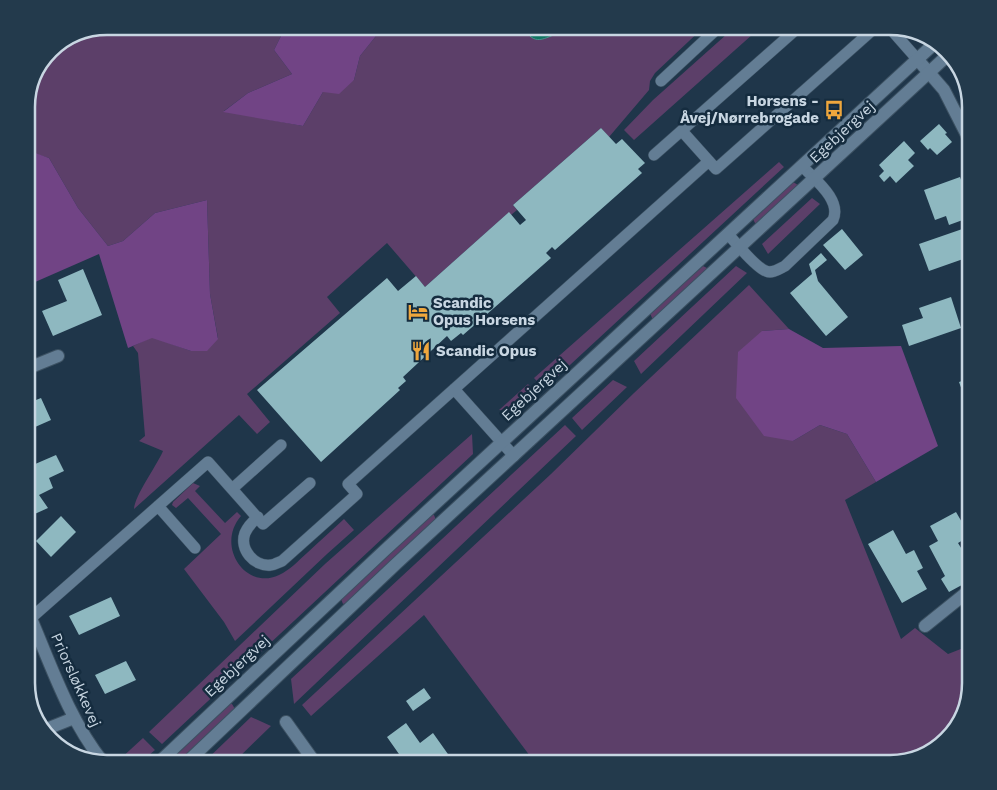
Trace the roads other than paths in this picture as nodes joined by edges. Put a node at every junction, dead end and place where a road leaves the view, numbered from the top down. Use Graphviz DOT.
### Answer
graph roads {
  1 [pos="710,35"];
  2 [pos="790,35"];
  3 [pos="867,35"];
  4 [pos="896,35"];
  5 [pos="930,48"];
  6 [pos="918,60"];
  7 [pos="944,60"];
  8 [pos="929,74"];
  9 [pos="661,81"];
  10 [pos="962,125"];
  11 [pos="682,130"];
  12 [pos="654,155"];
  13 [pos="709,161"];
  14 [pos="802,166"];
  15 [pos="814,180"];
  16 [pos="728,234"];
  17 [pos="740,248"];
  18 [pos="58,356"];
  19 [pos="35,365"];
  20 [pos="454,390"];
  21 [pos="502,443"];
  22 [pos="282,445"];
  23 [pos="514,456"];
  24 [pos="310,483"];
  25 [pos="232,489"];
  26 [pos="158,506"];
  27 [pos="258,517"];
  28 [pos="195,548"];
  29 [pos="962,596"];
  30 [pos="35,607"];
  31 [pos="35,626"];
  32 [pos="925,626"];
  33 [pos="74,718"];
  34 [pos="286,722"];
  35 [pos="50,727"];
  36 [pos="96,754"];
  37 [pos="167,755"];
  38 [pos="195,755"];
  39 [pos="310,755"];
  1 -- 9 [label="lane"];
  2 -- 11 [label="lane"];
  3 -- 13 [label="lane"];
  4 -- 6 [label="lane"];
  5 -- 6 [label="street, Egebjergvej"];
  6 -- 8 [label="street"];
  6 -- 14 [label="street, Egebjergvej"];
  7 -- 8 [label="street, Egebjergvej"];
  8 -- 10 [label="street"];
  8 -- 15 [label="street, Egebjergvej"];
  11 -- 12 [label="lane"];
  11 -- 13 [label="lane"];
  13 -- 20 [label="lane"];
  14 -- 15 [label="lane"];
  14 -- 16 [label="street, Egebjergvej"];
  15 -- 17 [label="street, Egebjergvej"];
  15 -- 17 [label="lane"];
  16 -- 17 [label="lane"];
  16 -- 21 [label="street, Egebjergvej"];
  17 -- 23 [label="street, Egebjergvej"];
  18 -- 19 [label="street"];
  20 -- 21 [label="lane"];
  20 -- 27 [label="lane"];
  21 -- 23 [label="lane"];
  21 -- 37 [label="street, Egebjergvej"];
  22 -- 25 [label="lane"];
  23 -- 38 [label="street, Egebjergvej"];
  24 -- 27 [label="lane"];
  25 -- 26 [label="lane"];
  25 -- 27 [label="lane"];
  26 -- 28 [label="lane"];
  26 -- 30 [label="lane"];
  29 -- 32 [label="street"];
  31 -- 33 [label="street, Priorsløkkevej"];
  33 -- 35 [label="street"];
  33 -- 36 [label="street, Priorsløkkevej"];
  34 -- 39 [label="street"];
}
